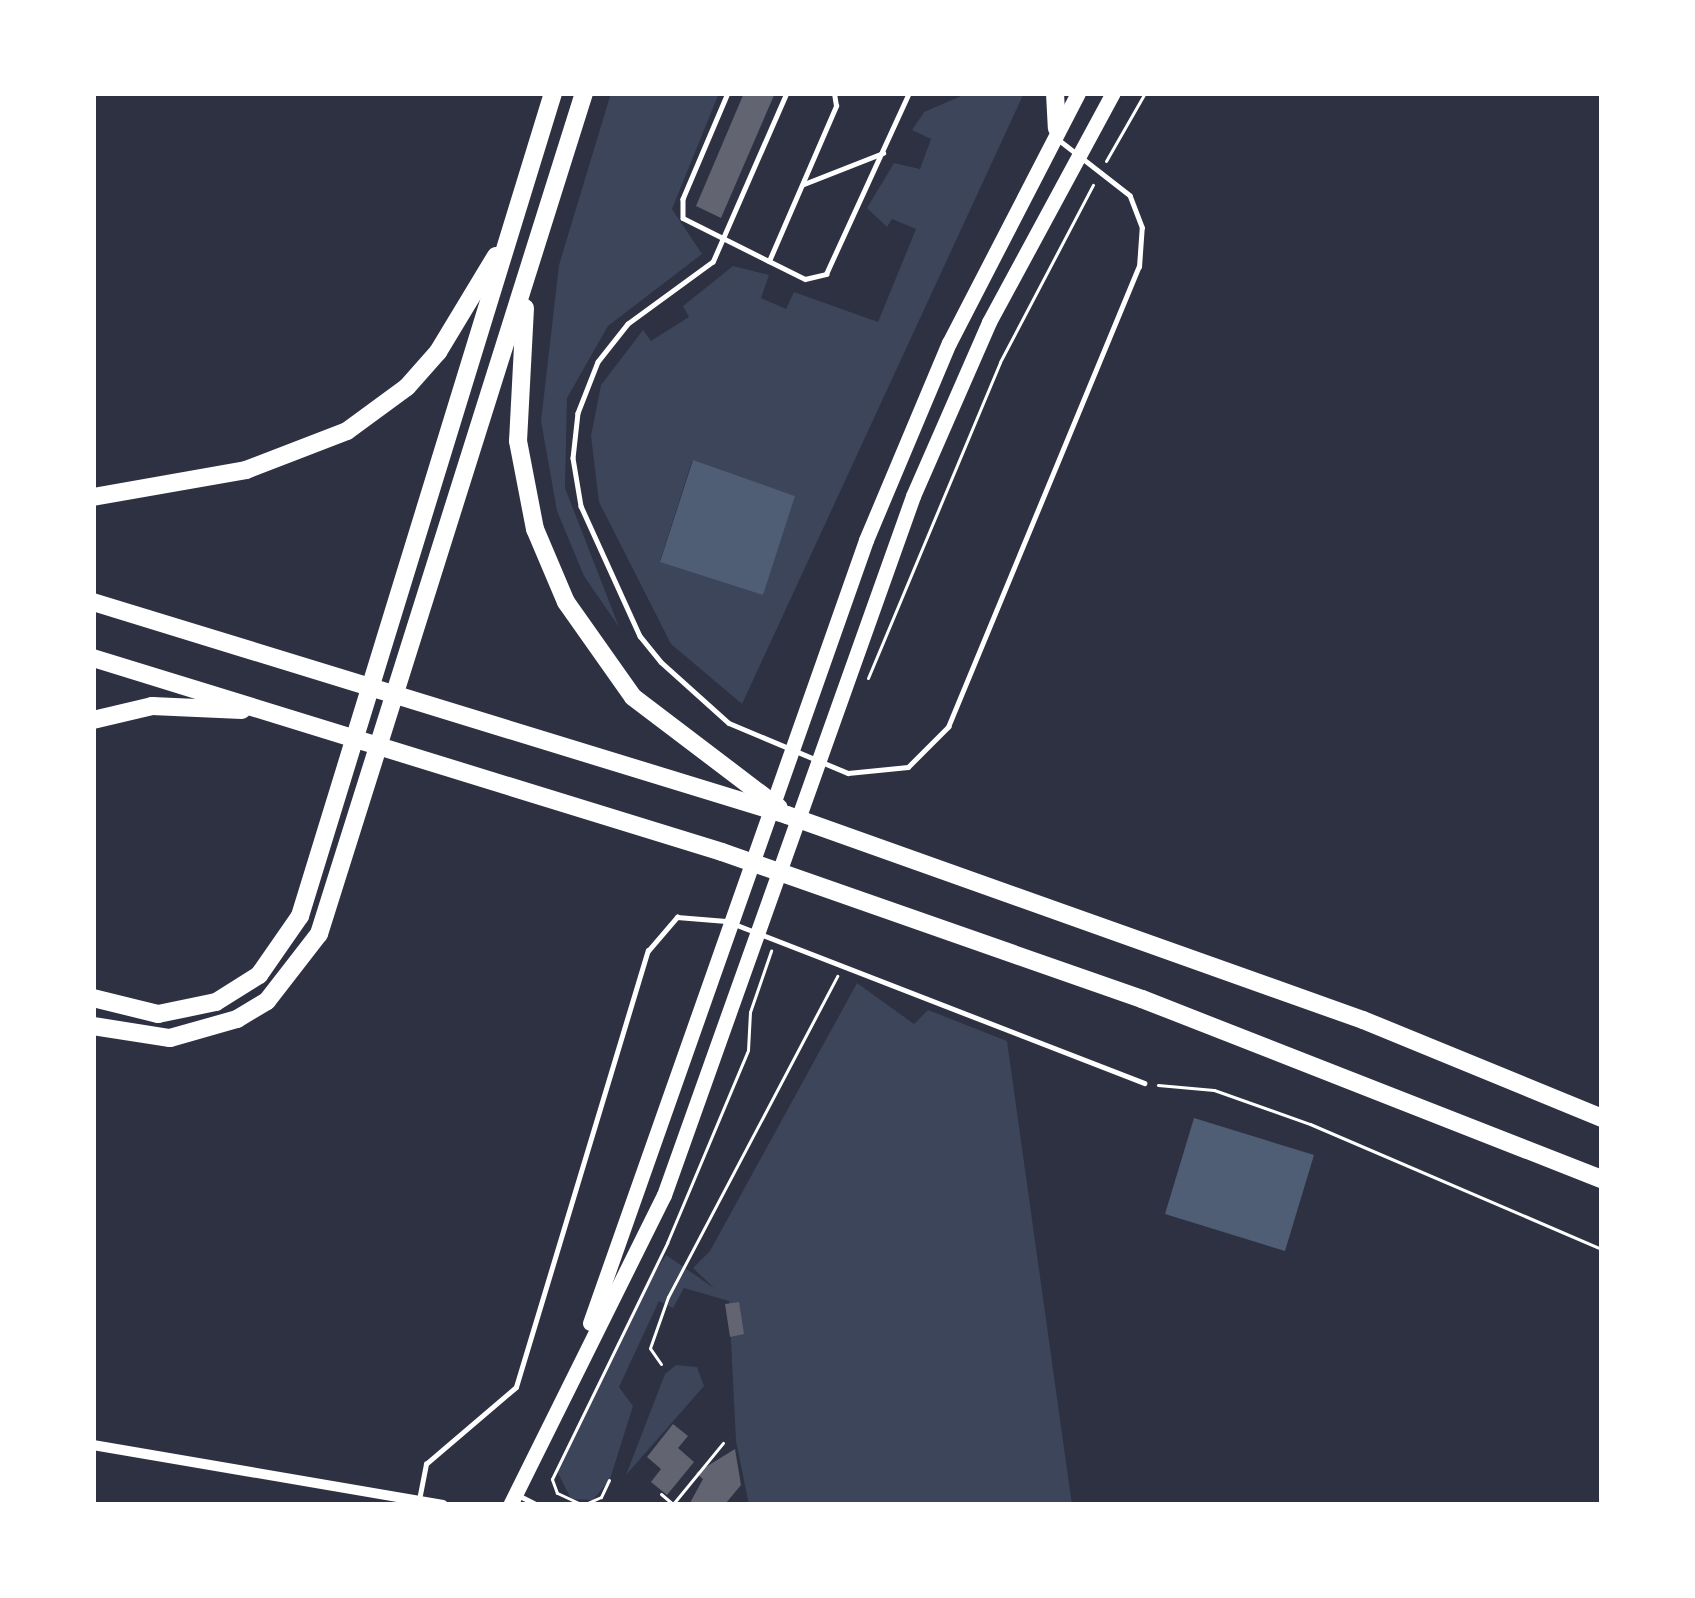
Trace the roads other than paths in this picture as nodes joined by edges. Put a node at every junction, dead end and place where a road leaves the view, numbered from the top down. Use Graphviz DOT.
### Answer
graph roads {
  1 [pos="553,93"];
  2 [pos="584,93"];
  3 [pos="728,93"];
  4 [pos="787,93"];
  5 [pos="837,93"];
  6 [pos="909,93"];
  7 [pos="1055,93"];
  8 [pos="1078,93"];
  9 [pos="1113,93"];
  10 [pos="1055,133"];
  11 [pos="1078,152"];
  12 [pos="883,153"];
  13 [pos="802,184"];
  14 [pos="512,224"];
  15 [pos="722,243"];
  16 [pos="769,261"];
  17 [pos="529,268"];
  18 [pos="93,497"];
  19 [pos="93,602"];
  20 [pos="93,658"];
  21 [pos="280,713"];
  22 [pos="93,720"];
  23 [pos="787,814"];
  24 [pos="93,998"];
  25 [pos="93,1026"];
  26 [pos="1144,1083"];
  27 [pos="1602,1118"];
  28 [pos="1602,1179"];
  29 [pos="567,1388"];
  30 [pos="93,1445"];
  31 [pos="512,1499"];
  32 [pos="418,1500"];
  33 [pos="443,1505"];
  34 [pos="538,1505"];
  1 -- 14 [label="highway"];
  2 -- 17 [label="highway"];
  3 -- 15 [label="lane"];
  4 -- 15 [label="lane"];
  5 -- 13 [label="lane"];
  6 -- 12 [label="lane"];
  7 -- 10 [label="highway"];
  8 -- 10 [label="main road"];
  9 -- 11 [label="main road"];
  10 -- 11 [label="lane"];
  10 -- 29 [label="main road"];
  11 -- 15 [label="lane"];
  11 -- 29 [label="main road"];
  12 -- 13 [label="lane"];
  12 -- 16 [label="lane"];
  13 -- 16 [label="lane"];
  14 -- 18 [label="highway"];
  14 -- 24 [label="highway"];
  15 -- 16 [label="lane"];
  17 -- 23 [label="highway"];
  17 -- 25 [label="highway"];
  19 -- 23 [label="highway"];
  20 -- 21 [label="highway"];
  21 -- 22 [label="highway"];
  21 -- 28 [label="highway"];
  23 -- 27 [label="highway"];
  26 -- 32 [label="lane"];
  29 -- 31 [label="main road"];
  30 -- 32 [label="street"];
  31 -- 34 [label="lane"];
  32 -- 33 [label="street"];
}
